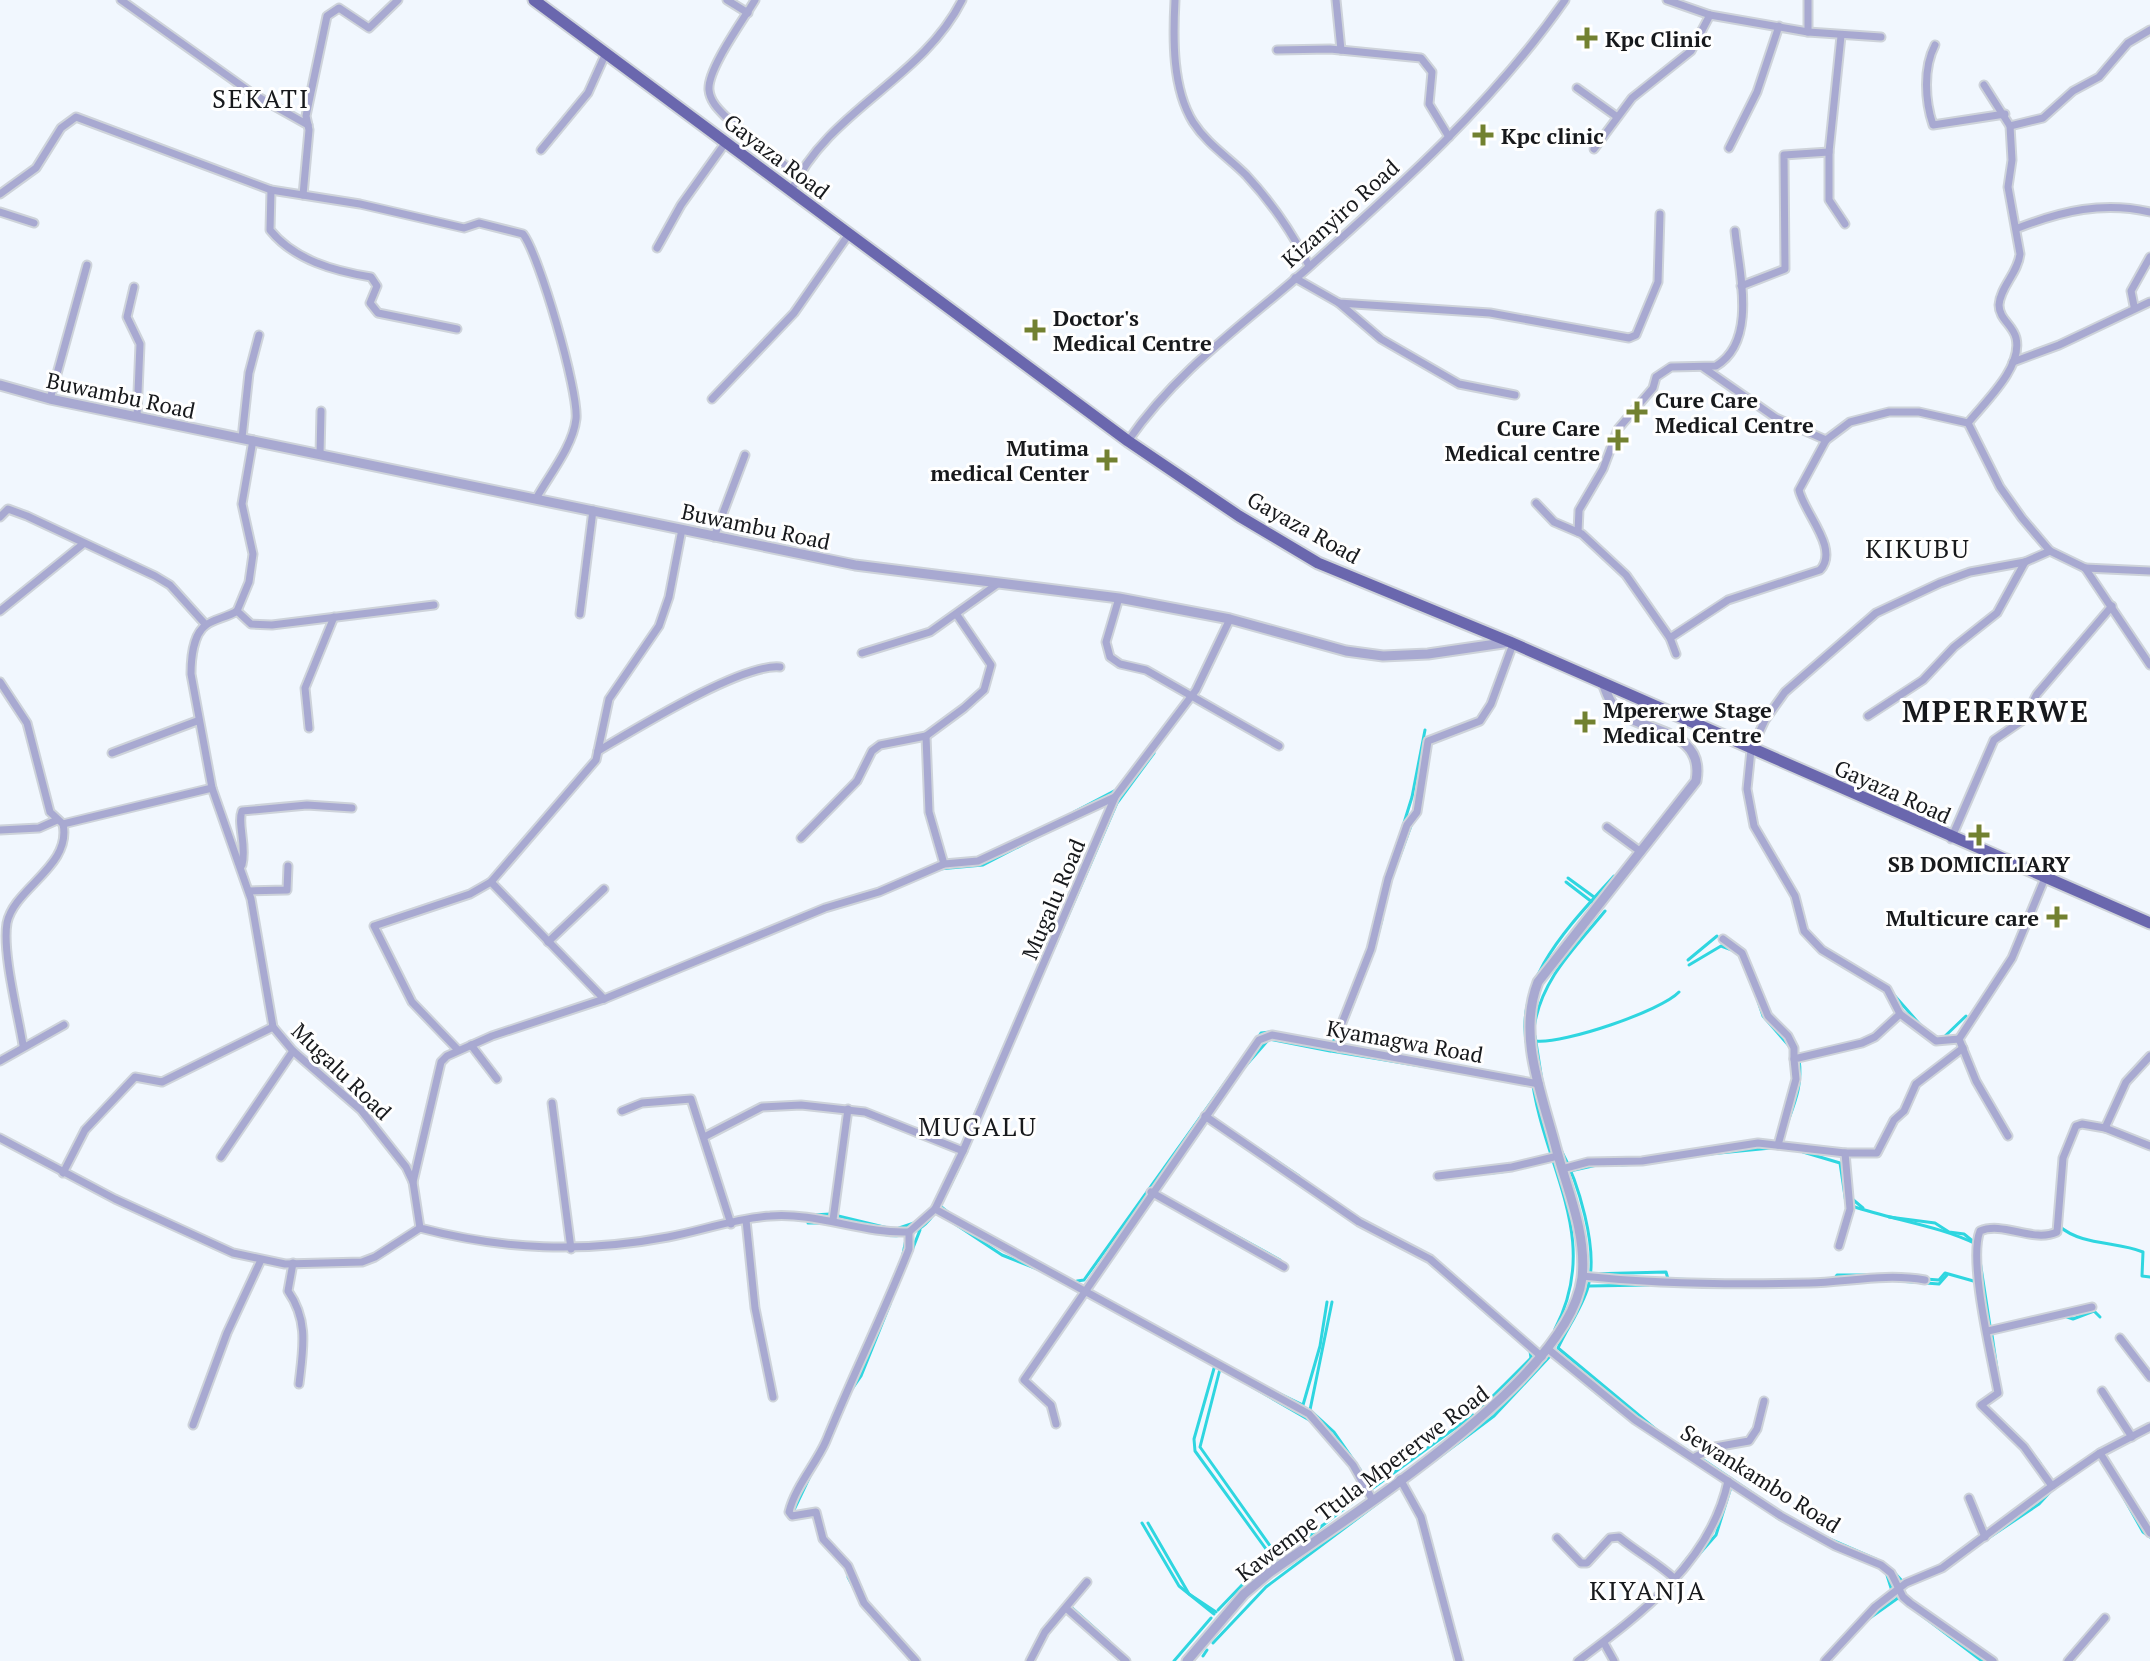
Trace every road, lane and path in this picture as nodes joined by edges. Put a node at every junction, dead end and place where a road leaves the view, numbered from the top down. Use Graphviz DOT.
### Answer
graph roads {
  1 [pos="121,0"];
  2 [pos="398,0"];
  3 [pos="534,0"];
  4 [pos="727,0"];
  5 [pos="755,0"];
  6 [pos="962,0"];
  7 [pos="1175,0"];
  8 [pos="1336,0"];
  9 [pos="1565,0"];
  10 [pos="1667,0"];
  11 [pos="1808,0"];
  12 [pos="748,13"];
  13 [pos="1710,15"];
  14 [pos="1779,26"];
  15 [pos="2150,30"];
  16 [pos="1808,32"];
  17 [pos="1841,36"];
  18 [pos="1881,37"];
  19 [pos="1935,45"];
  20 [pos="1277,50"];
  21 [pos="1341,50"];
  22 [pos="606,53"];
  23 [pos="1984,85"];
  24 [pos="1577,88"];
  25 [pos="2005,114"];
  26 [pos="1616,116"];
  27 [pos="308,125"];
  28 [pos="2010,126"];
  29 [pos="1449,137"];
  30 [pos="726,142"];
  31 [pos="1729,148"];
  32 [pos="1594,149"];
  33 [pos="541,150"];
  34 [pos="1829,152"];
  35 [pos="798,176"];
  36 [pos="271,190"];
  37 [pos="791,191"];
  38 [pos="0,194"];
  39 [pos="303,195"];
  40 [pos="0,212"];
  41 [pos="2150,212"];
  42 [pos="1660,214"];
  43 [pos="34,223"];
  44 [pos="1845,224"];
  45 [pos="2018,228"];
  46 [pos="1735,231"];
  47 [pos="849,234"];
  48 [pos="657,248"];
  49 [pos="2150,257"];
  50 [pos="87,265"];
  51 [pos="1309,266"];
  52 [pos="1295,278"];
  53 [pos="1741,286"];
  54 [pos="134,287"];
  55 [pos="2150,302"];
  56 [pos="1339,303"];
  57 [pos="2134,306"];
  58 [pos="457,329"];
  59 [pos="259,335"];
  60 [pos="2013,362"];
  61 [pos="1703,368"];
  62 [pos="0,385"];
  63 [pos="1515,395"];
  64 [pos="50,399"];
  65 [pos="712,399"];
  66 [pos="321,411"];
  67 [pos="137,417"];
  68 [pos="1968,423"];
  69 [pos="248,439"];
  70 [pos="1826,440"];
  71 [pos="1128,441"];
  72 [pos="320,454"];
  73 [pos="745,455"];
  74 [pos="537,497"];
  75 [pos="1536,503"];
  76 [pos="593,509"];
  77 [pos="0,517"];
  78 [pos="682,529"];
  79 [pos="1578,532"];
  80 [pos="714,537"];
  81 [pos="83,544"];
  82 [pos="2050,551"];
  83 [pos="2025,562"];
  84 [pos="2085,568"];
  85 [pos="2150,571"];
  86 [pos="996,585"];
  87 [pos="1119,598"];
  88 [pos="434,605"];
  89 [pos="2112,606"];
  90 [pos="0,611"];
  91 [pos="237,611"];
  92 [pos="580,614"];
  93 [pos="957,615"];
  94 [pos="334,617"];
  95 [pos="1230,619"];
  96 [pos="206,625"];
  97 [pos="1670,638"];
  98 [pos="1512,643"];
  99 [pos="862,653"];
  100 [pos="1676,654"];
  101 [pos="2150,665"];
  102 [pos="780,667"];
  103 [pos="0,682"];
  104 [pos="1603,683"];
  105 [pos="1191,697"];
  106 [pos="1868,716"];
  107 [pos="197,721"];
  108 [pos="309,728"];
  109 [pos="926,736"];
  110 [pos="1279,746"];
  111 [pos="1751,750"];
  112 [pos="598,751"];
  113 [pos="112,753"];
  114 [pos="212,788"];
  115 [pos="1115,797"];
  116 [pos="352,808"];
  117 [pos="60,822"];
  118 [pos="1607,827"];
  119 [pos="0,830"];
  120 [pos="801,838"];
  121 [pos="1951,839"];
  122 [pos="1641,852"];
  123 [pos="944,864"];
  124 [pos="288,866"];
  125 [pos="241,867"];
  126 [pos="2045,878"];
  127 [pos="491,882"];
  128 [pos="604,889"];
  129 [pos="249,891"];
  130 [pos="2150,923"];
  131 [pos="1723,939"];
  132 [pos="548,942"];
  133 [pos="604,999"];
  134 [pos="1900,1014"];
  135 [pos="64,1025"];
  136 [pos="273,1027"];
  137 [pos="1959,1039"];
  138 [pos="23,1045"];
  139 [pos="471,1045"];
  140 [pos="1340,1048"];
  141 [pos="1963,1048"];
  142 [pos="458,1050"];
  143 [pos="293,1051"];
  144 [pos="2150,1056"];
  145 [pos="1794,1059"];
  146 [pos="0,1061"];
  147 [pos="497,1079"];
  148 [pos="1539,1084"];
  149 [pos="552,1103"];
  150 [pos="848,1109"];
  151 [pos="622,1111"];
  152 [pos="1205,1116"];
  153 [pos="2105,1128"];
  154 [pos="2008,1136"];
  155 [pos="704,1137"];
  156 [pos="0,1138"];
  157 [pos="1778,1145"];
  158 [pos="2150,1146"];
  159 [pos="963,1151"];
  160 [pos="1845,1153"];
  161 [pos="1558,1156"];
  162 [pos="221,1157"];
  163 [pos="1562,1169"];
  164 [pos="63,1173"];
  165 [pos="1438,1176"];
  166 [pos="413,1182"];
  167 [pos="1151,1192"];
  168 [pos="935,1209"];
  169 [pos="746,1220"];
  170 [pos="833,1220"];
  171 [pos="731,1224"];
  172 [pos="420,1228"];
  173 [pos="909,1232"];
  174 [pos="1839,1246"];
  175 [pos="571,1249"];
  176 [pos="261,1260"];
  177 [pos="293,1263"];
  178 [pos="1284,1267"];
  179 [pos="1582,1276"];
  180 [pos="1925,1280"];
  181 [pos="1085,1290"];
  182 [pos="2092,1307"];
  183 [pos="1988,1331"];
  184 [pos="2120,1338"];
  185 [pos="1545,1353"];
  186 [pos="2150,1377"];
  187 [pos="299,1384"];
  188 [pos="2102,1391"];
  189 [pos="773,1397"];
  190 [pos="1764,1401"];
  191 [pos="1056,1424"];
  192 [pos="193,1425"];
  193 [pos="2150,1427"];
  194 [pos="2132,1437"];
  195 [pos="2100,1453"];
  196 [pos="1695,1457"];
  197 [pos="1400,1479"];
  198 [pos="1728,1481"];
  199 [pos="2052,1486"];
  200 [pos="1969,1498"];
  201 [pos="1372,1499"];
  202 [pos="2150,1533"];
  203 [pos="1985,1537"];
  204 [pos="1557,1538"];
  205 [pos="1673,1577"];
  206 [pos="1087,1582"];
  207 [pos="1900,1588"];
  208 [pos="1066,1608"];
  209 [pos="2105,1618"];
  210 [pos="1604,1643"];
  211 [pos="1981,1658"];
  212 [pos="916,1661"];
  213 [pos="1030,1661"];
  214 [pos="1126,1661"];
  215 [pos="1187,1661"];
  216 [pos="1459,1661"];
  217 [pos="1579,1661"];
  218 [pos="1614,1661"];
  219 [pos="1825,1661"];
  220 [pos="1993,1661"];
  221 [pos="2068,1661"];
  1 -- 27 [label="street"];
  2 -- 27 [label="street"];
  3 -- 22 [label="main road, Gayaza Road"];
  4 -- 12 [label="street"];
  5 -- 12 [label="street"];
  6 -- 35 [label="street"];
  7 -- 51 [label="street"];
  8 -- 21 [label="street"];
  9 -- 29 [label="street, Kizanyiro Road"];
  10 -- 13 [label="street"];
  11 -- 16 [label="street"];
  12 -- 35 [label="street"];
  13 -- 14 [label="street"];
  13 -- 26 [label="street"];
  14 -- 16 [label="street"];
  14 -- 31 [label="street"];
  15 -- 28 [label="street"];
  16 -- 17 [label="street"];
  17 -- 18 [label="street"];
  17 -- 34 [label="street"];
  19 -- 25 [label="street"];
  20 -- 21 [label="street"];
  21 -- 29 [label="street"];
  22 -- 30 [label="main road, Gayaza Road"];
  22 -- 33 [label="street"];
  23 -- 25 [label="street"];
  24 -- 26 [label="street"];
  25 -- 28 [label="street"];
  26 -- 32 [label="street"];
  27 -- 39 [label="street"];
  28 -- 45 [label="street"];
  29 -- 51 [label="street, Kizanyiro Road"];
  30 -- 37 [label="main road, Gayaza Road"];
  30 -- 48 [label="street"];
  34 -- 44 [label="street"];
  34 -- 53 [label="street"];
  35 -- 37 [label="street"];
  36 -- 38 [label="street"];
  36 -- 39 [label="street"];
  36 -- 58 [label="street"];
  37 -- 47 [label="main road, Gayaza Road"];
  39 -- 74 [label="street"];
  40 -- 43 [label="street"];
  41 -- 45 [label="street"];
  42 -- 56 [label="street"];
  45 -- 60 [label="street"];
  46 -- 53 [label="street"];
  47 -- 65 [label="street"];
  47 -- 71 [label="main road, Gayaza Road"];
  49 -- 57 [label="street"];
  50 -- 64 [label="street"];
  51 -- 52 [label="street, Kizanyiro Road"];
  52 -- 56 [label="street"];
  52 -- 71 [label="street, Kizanyiro Road"];
  53 -- 61 [label="street"];
  54 -- 67 [label="street"];
  55 -- 57 [label="street"];
  56 -- 63 [label="street"];
  57 -- 60 [label="street"];
  59 -- 69 [label="street"];
  60 -- 68 [label="street"];
  61 -- 70 [label="street"];
  61 -- 79 [label="street"];
  62 -- 64 [label="street, Buwambu Road"];
  64 -- 67 [label="street, Buwambu Road"];
  66 -- 72 [label="street"];
  67 -- 69 [label="street, Buwambu Road"];
  68 -- 70 [label="street"];
  68 -- 82 [label="street"];
  69 -- 72 [label="street, Buwambu Road"];
  69 -- 91 [label="street"];
  70 -- 97 [label="street"];
  71 -- 98 [label="main road, Gayaza Road"];
  72 -- 74 [label="street, Buwambu Road"];
  73 -- 80 [label="street"];
  74 -- 76 [label="street, Buwambu Road"];
  75 -- 79 [label="street"];
  76 -- 78 [label="street, Buwambu Road"];
  76 -- 92 [label="street"];
  77 -- 81 [label="street"];
  78 -- 80 [label="street, Buwambu Road"];
  78 -- 112 [label="street"];
  79 -- 97 [label="street"];
  80 -- 86 [label="street, Buwambu Road"];
  81 -- 90 [label="street"];
  81 -- 96 [label="street"];
  82 -- 83 [label="street"];
  82 -- 84 [label="street"];
  83 -- 106 [label="street"];
  83 -- 111 [label="street"];
  84 -- 85 [label="street"];
  84 -- 89 [label="street"];
  86 -- 87 [label="street, Buwambu Road"];
  86 -- 93 [label="street"];
  87 -- 95 [label="street, Buwambu Road"];
  87 -- 105 [label="street"];
  88 -- 94 [label="street"];
  89 -- 101 [label="street"];
  89 -- 121 [label="street"];
  91 -- 94 [label="street"];
  91 -- 96 [label="street"];
  93 -- 99 [label="street"];
  93 -- 109 [label="street"];
  94 -- 108 [label="street"];
  95 -- 98 [label="street, Buwambu Road"];
  95 -- 105 [label="street, Mugalu Road"];
  96 -- 107 [label="street, Mugalu Road"];
  97 -- 100 [label="street"];
  98 -- 104 [label="main road, Gayaza Road"];
  98 -- 140 [label="street"];
  102 -- 112 [label="street"];
  103 -- 117 [label="street"];
  104 -- 111 [label="main road, Gayaza Road"];
  104 -- 122 [label="street, Kawempe Ttula Mpererwe Road"];
  105 -- 110 [label="street"];
  105 -- 115 [label="street, Mugalu Road"];
  107 -- 113 [label="street"];
  107 -- 114 [label="street, Mugalu Road"];
  109 -- 120 [label="street"];
  109 -- 123 [label="street"];
  111 -- 121 [label="main road, Gayaza Road"];
  111 -- 134 [label="street"];
  112 -- 127 [label="street"];
  114 -- 117 [label="street"];
  114 -- 125 [label="street, Mugalu Road"];
  115 -- 123 [label="street"];
  115 -- 159 [label="street, Mugalu Road"];
  116 -- 125 [label="street"];
  117 -- 119 [label="street"];
  117 -- 138 [label="street"];
  118 -- 122 [label="street"];
  121 -- 126 [label="main road, Gayaza Road"];
  122 -- 148 [label="street, Kawempe Ttula Mpererwe Road"];
  123 -- 133 [label="street"];
  124 -- 129 [label="street"];
  125 -- 129 [label="street, Mugalu Road"];
  126 -- 130 [label="main road, Gayaza Road"];
  126 -- 137 [label="street"];
  127 -- 132 [label="street"];
  127 -- 142 [label="street"];
  128 -- 132 [label="street"];
  129 -- 136 [label="street, Mugalu Road"];
  131 -- 145 [label="street"];
  132 -- 133 [label="street"];
  133 -- 139 [label="street"];
  134 -- 137 [label="street"];
  134 -- 145 [label="street"];
  135 -- 138 [label="street"];
  136 -- 143 [label="street, Mugalu Road"];
  136 -- 164 [label="street"];
  137 -- 141 [label="street"];
  138 -- 146 [label="street"];
  139 -- 142 [label="street"];
  139 -- 147 [label="street"];
  140 -- 148 [label="street, Kyamagwa Road"];
  140 -- 152 [label="street, Kyamagwa Road"];
  141 -- 154 [label="street"];
  141 -- 160 [label="street"];
  142 -- 166 [label="street"];
  143 -- 162 [label="street"];
  143 -- 166 [label="street, Mugalu Road"];
  144 -- 153 [label="street"];
  145 -- 157 [label="street"];
  148 -- 161 [label="street, Kawempe Ttula Mpererwe Road"];
  149 -- 175 [label="street"];
  150 -- 155 [label="street"];
  150 -- 159 [label="street"];
  150 -- 170 [label="street"];
  151 -- 155 [label="street"];
  152 -- 167 [label="street"];
  152 -- 185 [label="street, Sewankambo Road"];
  153 -- 158 [label="street"];
  153 -- 183 [label="street"];
  155 -- 171 [label="street"];
  156 -- 164 [label="street"];
  157 -- 160 [label="street"];
  157 -- 163 [label="street"];
  159 -- 168 [label="street, Mugalu Road"];
  160 -- 174 [label="street"];
  161 -- 163 [label="street, Kawempe Ttula Mpererwe Road"];
  161 -- 165 [label="street"];
  163 -- 179 [label="street, Kawempe Ttula Mpererwe Road"];
  164 -- 176 [label="street"];
  166 -- 172 [label="street, Mugalu Road"];
  167 -- 178 [label="street"];
  167 -- 181 [label="street"];
  168 -- 173 [label="street, Mugalu Road"];
  168 -- 181 [label="street"];
  169 -- 170 [label="street"];
  169 -- 171 [label="street"];
  169 -- 189 [label="street"];
  170 -- 173 [label="street"];
  171 -- 175 [label="street"];
  172 -- 175 [label="street"];
  172 -- 177 [label="street"];
  173 -- 212 [label="street"];
  176 -- 177 [label="street"];
  176 -- 192 [label="street"];
  177 -- 187 [label="street"];
  179 -- 180 [label="street"];
  179 -- 185 [label="street, Kawempe Ttula Mpererwe Road"];
  181 -- 191 [label="street"];
  181 -- 201 [label="street"];
  182 -- 183 [label="street"];
  183 -- 199 [label="street"];
  184 -- 186 [label="street"];
  185 -- 196 [label="street, Sewankambo Road"];
  185 -- 197 [label="street, Kawempe Ttula Mpererwe Road"];
  188 -- 194 [label="street"];
  190 -- 196 [label="street"];
  193 -- 194 [label="street"];
  194 -- 195 [label="street"];
  195 -- 199 [label="street"];
  195 -- 202 [label="street"];
  196 -- 198 [label="street, Sewankambo Road"];
  197 -- 201 [label="street, Kawempe Ttula Mpererwe Road"];
  197 -- 216 [label="street"];
  198 -- 205 [label="street"];
  198 -- 207 [label="street, Sewankambo Road"];
  199 -- 203 [label="street"];
  200 -- 203 [label="street"];
  201 -- 215 [label="street, Kawempe Ttula Mpererwe Road"];
  203 -- 207 [label="street"];
  204 -- 205 [label="street"];
  205 -- 210 [label="street"];
  206 -- 208 [label="street"];
  207 -- 211 [label="street, Sewankambo Road"];
  207 -- 219 [label="street"];
  208 -- 213 [label="street"];
  208 -- 214 [label="street"];
  209 -- 221 [label="street"];
  210 -- 217 [label="street"];
  210 -- 218 [label="street"];
  211 -- 220 [label="street, Sewankambo Road"];
}
